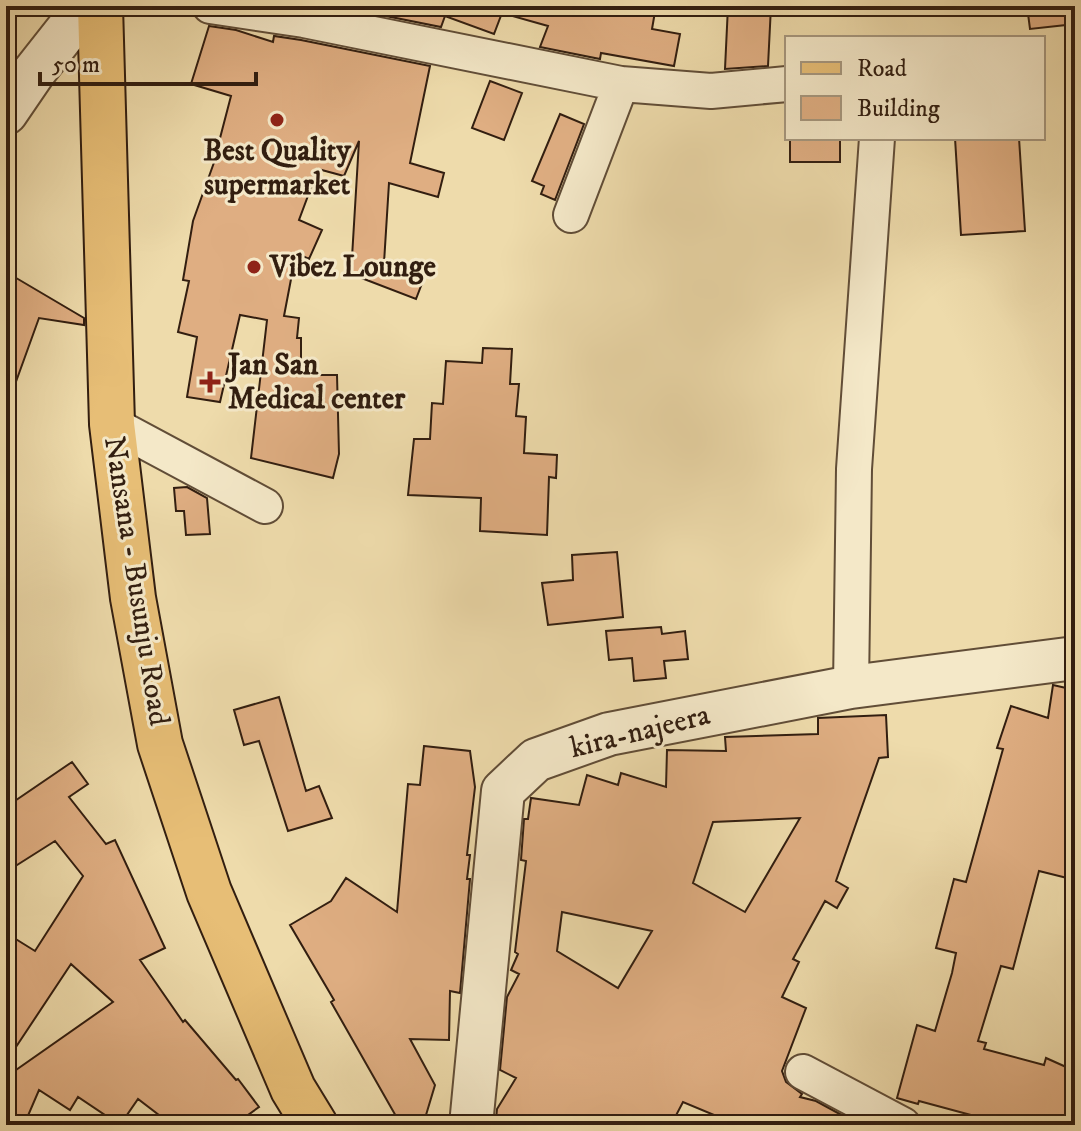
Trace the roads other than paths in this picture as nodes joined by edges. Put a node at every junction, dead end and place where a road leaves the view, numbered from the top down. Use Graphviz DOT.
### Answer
graph roads {
  1 [pos="86,6"];
  2 [pos="100,6"];
  3 [pos="210,6"];
  4 [pos="621,84"];
  5 [pos="785,84"];
  6 [pos="6,113"];
  7 [pos="877,140"];
  8 [pos="571,215"];
  9 [pos="112,424"];
  10 [pos="265,506"];
  11 [pos="1075,658"];
  12 [pos="851,687"];
  13 [pos="803,1072"];
  14 [pos="315,1125"];
  15 [pos="471,1125"];
  16 [pos="903,1125"];
  1 -- 6 [label="street"];
  2 -- 9 [label="main road, Nansana - Busunju Road"];
  3 -- 4 [label="street"];
  4 -- 5 [label="street"];
  4 -- 8 [label="street"];
  7 -- 12 [label="street"];
  9 -- 10 [label="street"];
  9 -- 14 [label="main road, Nansana - Busunju Road"];
  11 -- 12 [label="street, kira-najeera"];
  12 -- 15 [label="street, kira-najeera"];
  13 -- 16 [label="street"];
}
